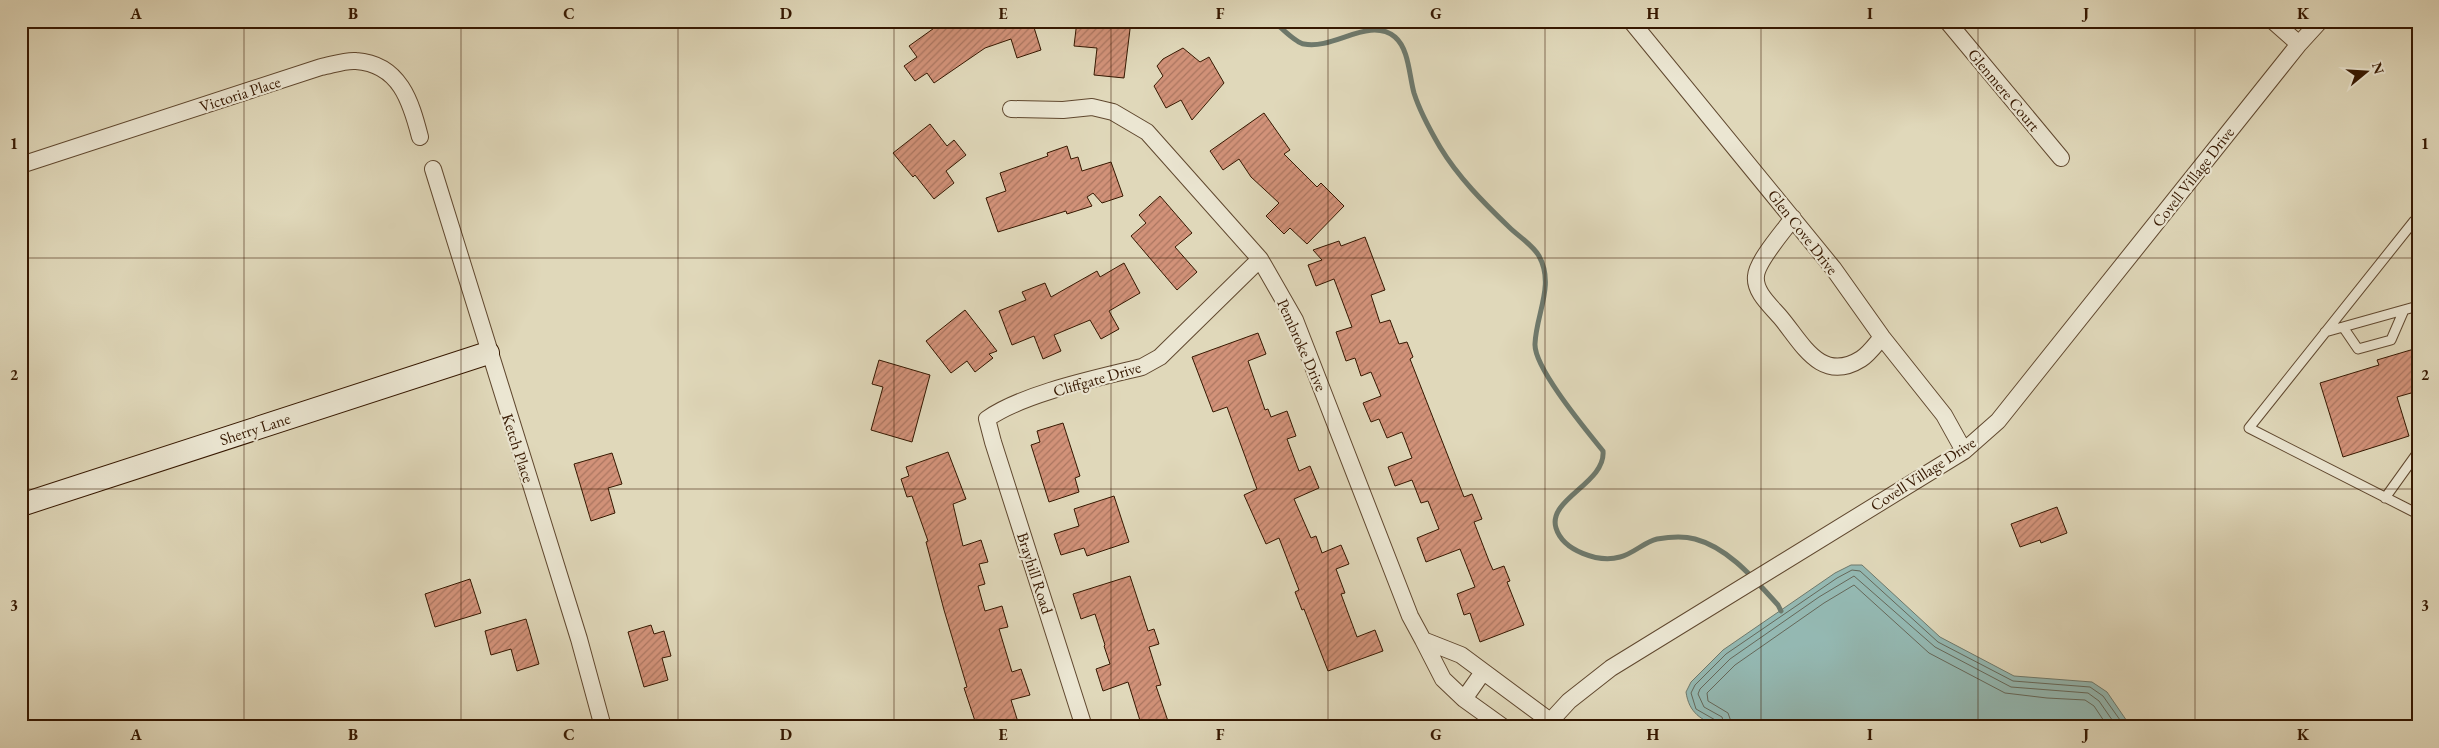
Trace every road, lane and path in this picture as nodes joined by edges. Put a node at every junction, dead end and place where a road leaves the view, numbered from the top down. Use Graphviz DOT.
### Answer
graph roads {
  1 [pos="1631,21"];
  2 [pos="1947,21"];
  3 [pos="2273,21"];
  4 [pos="2320,21"];
  5 [pos="2299,44"];
  6 [pos="1011,109"];
  7 [pos="420,137"];
  8 [pos="2061,158"];
  9 [pos="21,165"];
  10 [pos="433,169"];
  11 [pos="1793,218"];
  12 [pos="2418,233"];
  13 [pos="1260,259"];
  14 [pos="2418,306"];
  15 [pos="2404,310"];
  16 [pos="2343,327"];
  17 [pos="2325,332"];
  18 [pos="1882,337"];
  19 [pos="488,353"];
  20 [pos="988,419"];
  21 [pos="1964,451"];
  22 [pos="2418,452"];
  23 [pos="2385,498"];
  24 [pos="21,505"];
  25 [pos="2418,514"];
  26 [pos="1423,640"];
  27 [pos="1483,672"];
  28 [pos="1464,699"];
  29 [pos="1548,724"];
  30 [pos="603,727"];
  31 [pos="1084,727"];
  32 [pos="1503,727"];
  1 -- 11 [label="street, Glen Cove Drive"];
  2 -- 8 [label="street, Glenmere Court"];
  3 -- 5 [label="street"];
  4 -- 5 [label="street, Covell Village Drive"];
  5 -- 21 [label="street, Covell Village Drive"];
  6 -- 13 [label="street, Pembroke Drive"];
  7 -- 9 [label="street, Victoria Place"];
  10 -- 19 [label="street, Ketch Place"];
  11 -- 18 [label="street, Glen Cove Drive"];
  11 -- 18 [label="street"];
  12 -- 17 [label="lane"];
  13 -- 20 [label="street, Cliffgate Drive"];
  13 -- 26 [label="street, Pembroke Drive"];
  14 -- 15 [label="lane"];
  15 -- 16 [label="lane"];
  15 -- 16 [label="lane"];
  16 -- 17 [label="lane"];
  17 -- 23 [label="lane"];
  18 -- 21 [label="street, Glen Cove Drive"];
  19 -- 24 [label="street, Sherry Lane"];
  19 -- 30 [label="street, Ketch Place"];
  20 -- 31 [label="street, Brayhill Road"];
  21 -- 29 [label="street, Covell Village Drive"];
  22 -- 23 [label="lane"];
  23 -- 25 [label="lane"];
  26 -- 27 [label="street"];
  26 -- 28 [label="street, Pembroke Drive"];
  27 -- 28 [label="street"];
  27 -- 29 [label="street"];
  28 -- 32 [label="street, Pembroke Drive"];
}
